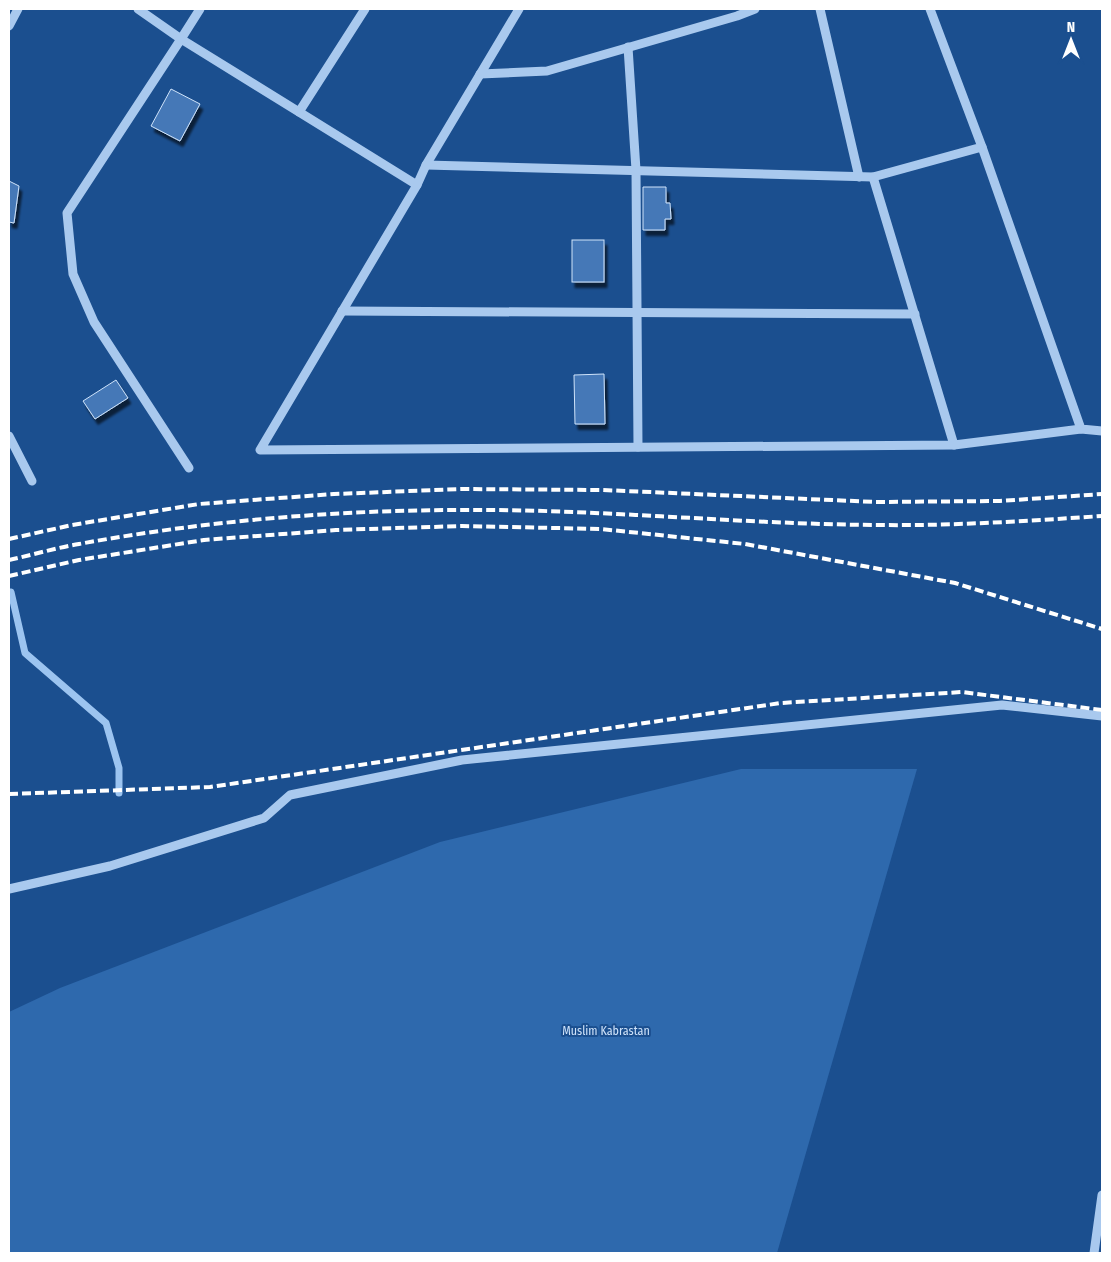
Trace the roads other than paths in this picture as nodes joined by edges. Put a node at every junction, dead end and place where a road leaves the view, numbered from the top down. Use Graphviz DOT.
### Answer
graph roads {
  1 [pos="18,9"];
  2 [pos="138,9"];
  3 [pos="200,9"];
  4 [pos="365,9"];
  5 [pos="519,9"];
  6 [pos="755,9"];
  7 [pos="820,9"];
  8 [pos="930,9"];
  9 [pos="9,26"];
  10 [pos="181,39"];
  11 [pos="628,47"];
  12 [pos="480,74"];
  13 [pos="299,112"];
  14 [pos="982,147"];
  15 [pos="426,165"];
  16 [pos="636,170"];
  17 [pos="859,176"];
  18 [pos="873,177"];
  19 [pos="418,184"];
  20 [pos="342,311"];
  21 [pos="637,312"];
  22 [pos="915,314"];
  23 [pos="1081,429"];
  24 [pos="1102,431"];
  25 [pos="9,436"];
  26 [pos="954,445"];
  27 [pos="638,447"];
  28 [pos="189,468"];
  29 [pos="32,480"];
  30 [pos="1102,716"];
  31 [pos="9,889"];
  32 [pos="1102,1196"];
  33 [pos="1094,1253"];
  1 -- 9 [label="street"];
  2 -- 10 [label="street"];
  3 -- 10 [label="street"];
  4 -- 13 [label="street"];
  5 -- 12 [label="street"];
  6 -- 11 [label="street"];
  7 -- 17 [label="street"];
  8 -- 14 [label="street"];
  10 -- 13 [label="street"];
  10 -- 28 [label="street"];
  11 -- 12 [label="street"];
  11 -- 16 [label="street"];
  12 -- 15 [label="street"];
  13 -- 19 [label="street"];
  14 -- 18 [label="street"];
  14 -- 23 [label="street"];
  15 -- 16 [label="street"];
  15 -- 19 [label="street"];
  16 -- 17 [label="street"];
  16 -- 21 [label="street"];
  17 -- 18 [label="street"];
  18 -- 22 [label="street"];
  19 -- 20 [label="street"];
  20 -- 21 [label="street"];
  20 -- 27 [label="street"];
  21 -- 22 [label="street"];
  21 -- 27 [label="street"];
  22 -- 26 [label="street"];
  23 -- 24 [label="street"];
  23 -- 26 [label="street"];
  25 -- 29 [label="street"];
  26 -- 27 [label="street"];
  30 -- 31 [label="street"];
  32 -- 33 [label="street"];
}
